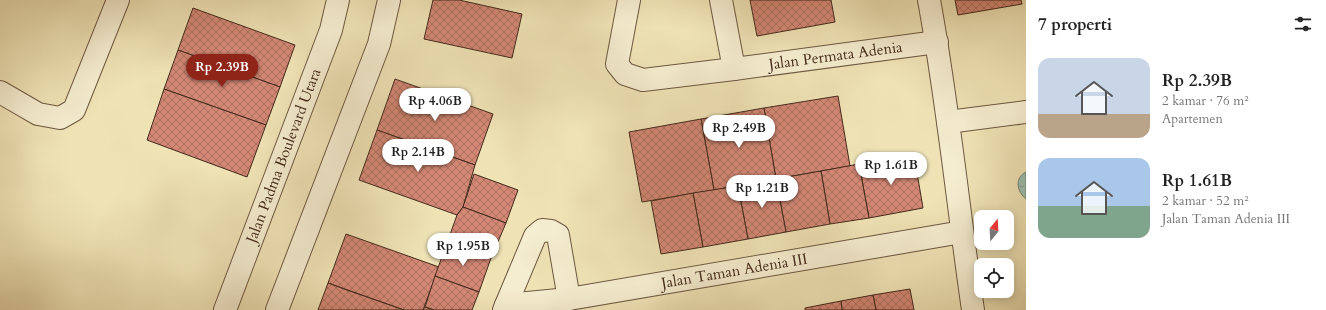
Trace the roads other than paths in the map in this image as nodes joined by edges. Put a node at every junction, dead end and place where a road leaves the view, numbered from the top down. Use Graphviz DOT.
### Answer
graph roads {
  1 [pos="118,0"];
  2 [pos="338,0"];
  3 [pos="389,0"];
  4 [pos="629,0"];
  5 [pos="721,0"];
  6 [pos="929,0"];
  7 [pos="937,42"];
  8 [pos="734,69"];
  9 [pos="0,92"];
  10 [pos="1026,112"];
  11 [pos="948,122"];
  12 [pos="962,232"];
  13 [pos="569,299"];
  14 [pos="505,307"];
  15 [pos="225,310"];
  16 [pos="277,310"];
  17 [pos="974,310"];
  1 -- 9 [label="street"];
  2 -- 15 [label="street, Jalan Padma Boulevard Utara"];
  3 -- 16 [label="street"];
  4 -- 8 [label="street, Jalan Permata Adenia"];
  5 -- 8 [label="street"];
  6 -- 7 [label="street"];
  7 -- 8 [label="street, Jalan Permata Adenia"];
  7 -- 11 [label="street"];
  10 -- 11 [label="street"];
  11 -- 12 [label="street"];
  12 -- 13 [label="street, Jalan Taman Adenia III"];
  12 -- 17 [label="street"];
  13 -- 14 [label="street, Jalan Taman Adenia III"];
  13 -- 14 [label="street"];
}
